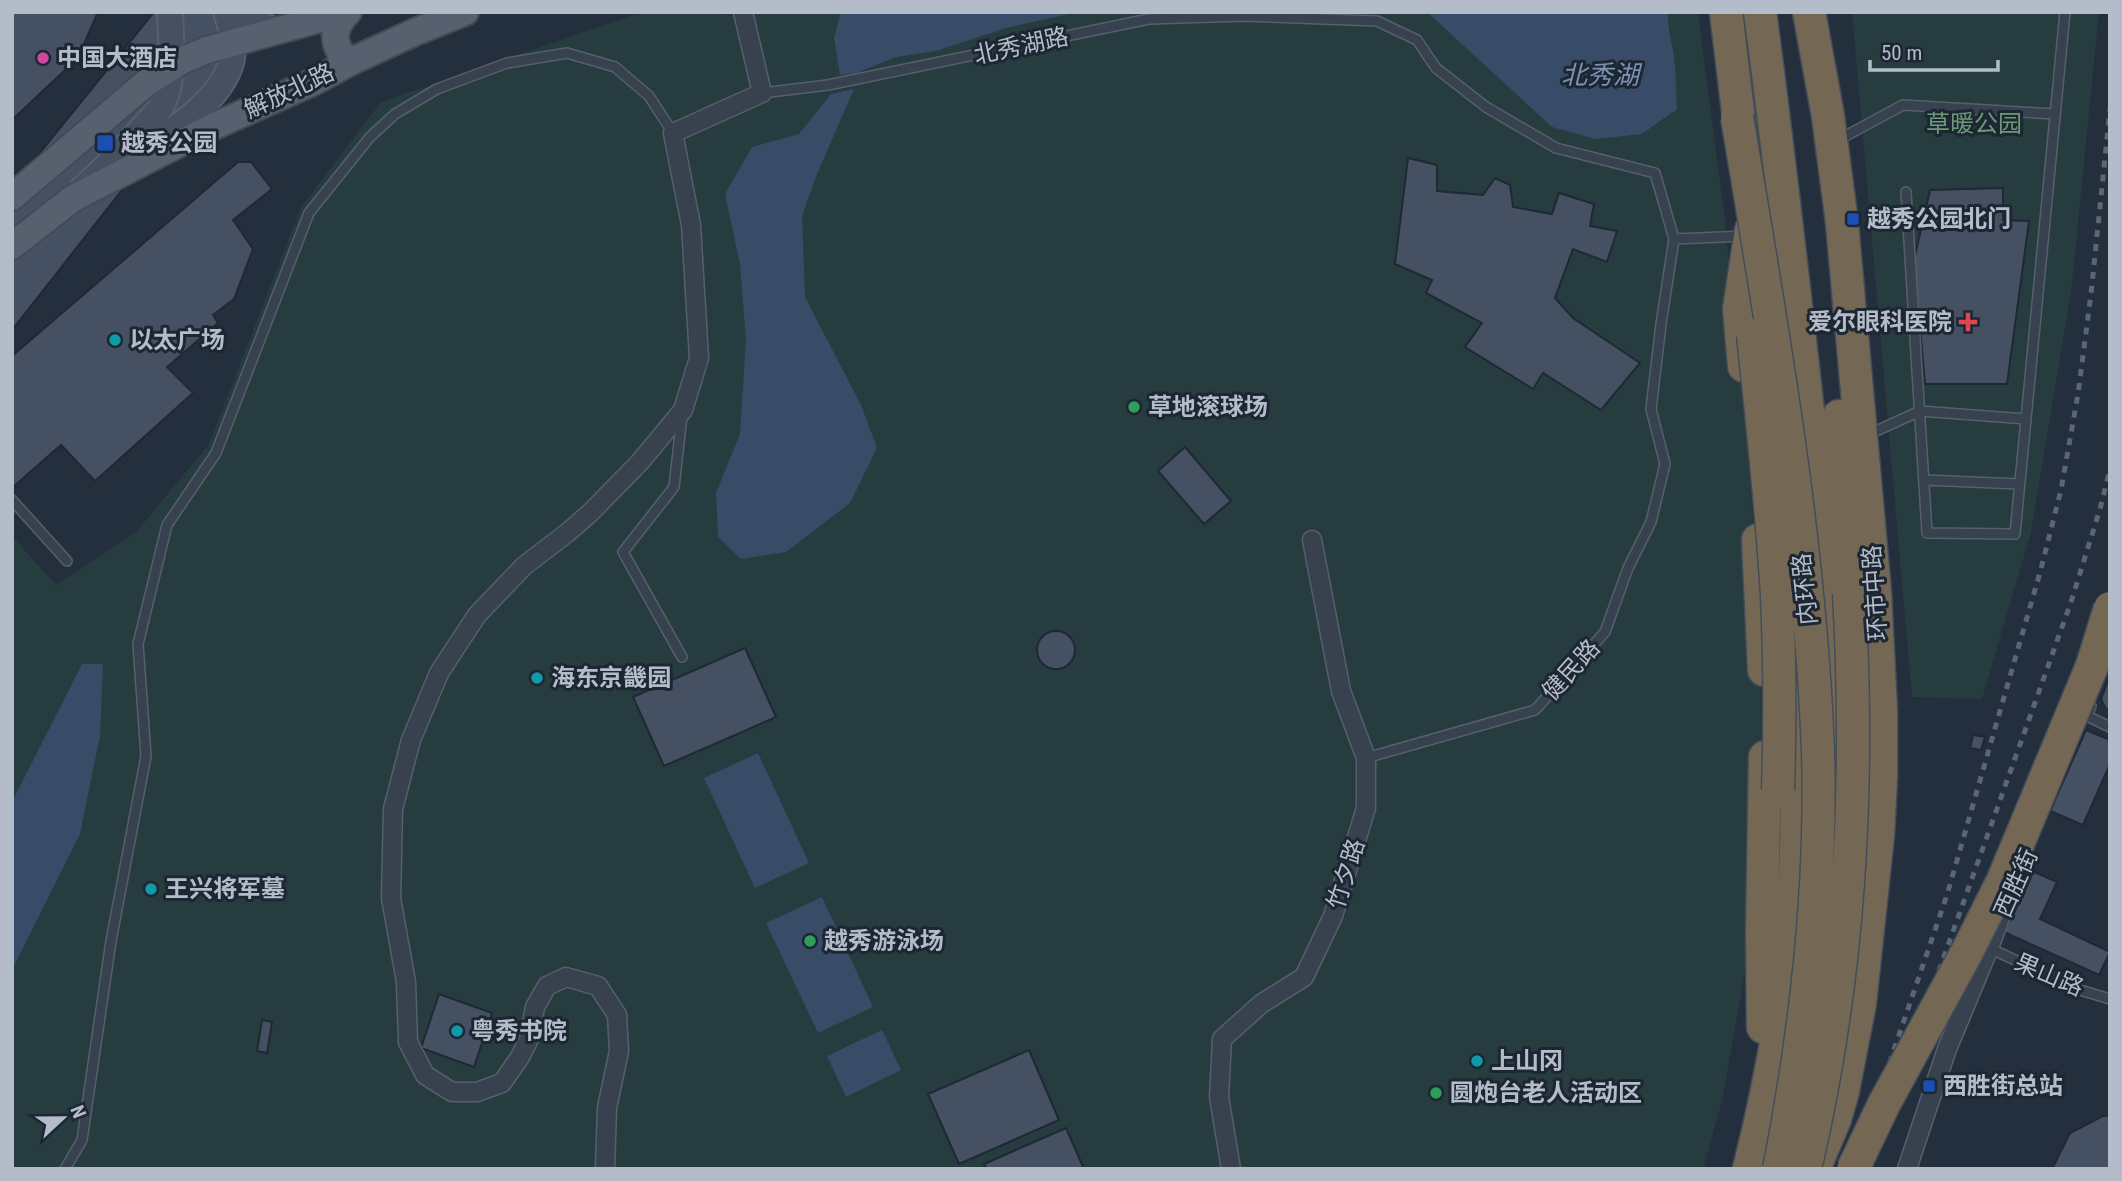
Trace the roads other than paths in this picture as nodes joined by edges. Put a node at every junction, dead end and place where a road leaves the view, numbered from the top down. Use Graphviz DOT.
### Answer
graph roads {
  1 [pos="170,12"];
  2 [pos="226,12"];
  3 [pos="233,12"];
  4 [pos="347,12"];
  5 [pos="465,12"];
  6 [pos="743,12"];
  7 [pos="1725,12"];
  8 [pos="1760,12"];
  9 [pos="1777,12"];
  10 [pos="1802,12"];
  11 [pos="1809,12"];
  12 [pos="2065,12"];
  13 [pos="274,30"];
  14 [pos="233,42"];
  15 [pos="354,60"];
  16 [pos="170,68"];
  17 [pos="146,83"];
  18 [pos="762,93"];
  19 [pos="163,105"];
  20 [pos="2055,114"];
  21 [pos="1737,117"];
  22 [pos="673,133"];
  23 [pos="1832,143"];
  24 [pos="1906,192"];
  25 [pos="12,197"];
  26 [pos="72,199"];
  27 [pos="1749,233"];
  28 [pos="1674,239"];
  29 [pos="12,246"];
  30 [pos="683,410"];
  31 [pos="1920,411"];
  32 [pos="2026,419"];
  33 [pos="1862,438"];
  34 [pos="1924,480"];
  35 [pos="2020,484"];
  36 [pos="12,500"];
  37 [pos="1312,540"];
  38 [pos="67,561"];
  39 [pos="1849,593"];
  40 [pos="2110,608"];
  41 [pos="682,657"];
  42 [pos="2094,698"];
  43 [pos="2087,716"];
  44 [pos="2110,727"];
  45 [pos="1366,758"];
  46 [pos="1989,948"];
  47 [pos="2110,999"];
  48 [pos="1947,1049"];
  49 [pos="1762,1116"];
  50 [pos="65,1169"];
  51 [pos="605,1169"];
  52 [pos="1231,1169"];
  53 [pos="1748,1169"];
  54 [pos="1779,1169"];
  55 [pos="1788,1169"];
  56 [pos="1805,1169"];
  57 [pos="1817,1169"];
  58 [pos="1853,1169"];
  59 [pos="1907,1169"];
  60 [pos="1919,1169"];
  1 -- 16 [label="main road"];
  2 -- 14 [label="main road"];
  3 -- 13 [label="main road"];
  4 -- 13 [label="main road"];
  4 -- 15 [label="main road"];
  5 -- 15 [label="main road, 解放北路"];
  6 -- 18 [label="street"];
  7 -- 21 [label="highway, 内环路"];
  7 -- 27 [label="highway"];
  8 -- 55 [label="highway"];
  9 -- 39 [label="highway, 内环路"];
  10 -- 39 [label="highway"];
  11 -- 23 [label="highway, 环市中路"];
  12 -- 20 [label="lane"];
  13 -- 14 [label="main road"];
  14 -- 16 [label="main road"];
  14 -- 26 [label="main road"];
  15 -- 26 [label="main road, 解放北路"];
  16 -- 17 [label="main road"];
  16 -- 19 [label="main road"];
  17 -- 19 [label="main road"];
  17 -- 25 [label="main road"];
  18 -- 22 [label="street"];
  18 -- 28 [label="lane, 北秀湖路"];
  19 -- 26 [label="main road"];
  20 -- 23 [label="lane"];
  20 -- 32 [label="lane"];
  21 -- 27 [label="highway, bridge"];
  21 -- 54 [label="highway, 内环路, bridge"];
  22 -- 30 [label="street"];
  22 -- 50 [label="lane"];
  23 -- 33 [label="highway, 环市中路"];
  24 -- 31 [label="lane"];
  26 -- 29 [label="main road, 解放北路"];
  27 -- 28 [label="lane"];
  27 -- 49 [label="highway"];
  27 -- 49 [label="highway, bridge"];
  28 -- 45 [label="lane, 健民路"];
  30 -- 41 [label="lane"];
  30 -- 51 [label="street"];
  31 -- 32 [label="lane"];
  31 -- 33 [label="lane"];
  31 -- 34 [label="lane"];
  32 -- 35 [label="lane"];
  33 -- 57 [label="highway, 环市中路"];
  34 -- 35 [label="lane"];
  34 -- 35 [label="lane"];
  36 -- 38 [label="lane"];
  37 -- 45 [label="street, 竹夕路"];
  39 -- 56 [label="highway, 内环路, bridge"];
  40 -- 58 [label="highway, bridge"];
  42 -- 43 [label="lane"];
  43 -- 44 [label="lane"];
  43 -- 46 [label="street, 西胜街"];
  45 -- 52 [label="street, 竹夕路"];
  46 -- 47 [label="lane, 果山路"];
  46 -- 48 [label="street, 西胜街"];
  48 -- 59 [label="street, 西胜街"];
  48 -- 60 [label="street, 西胜街"];
  49 -- 53 [label="highway"];
}
